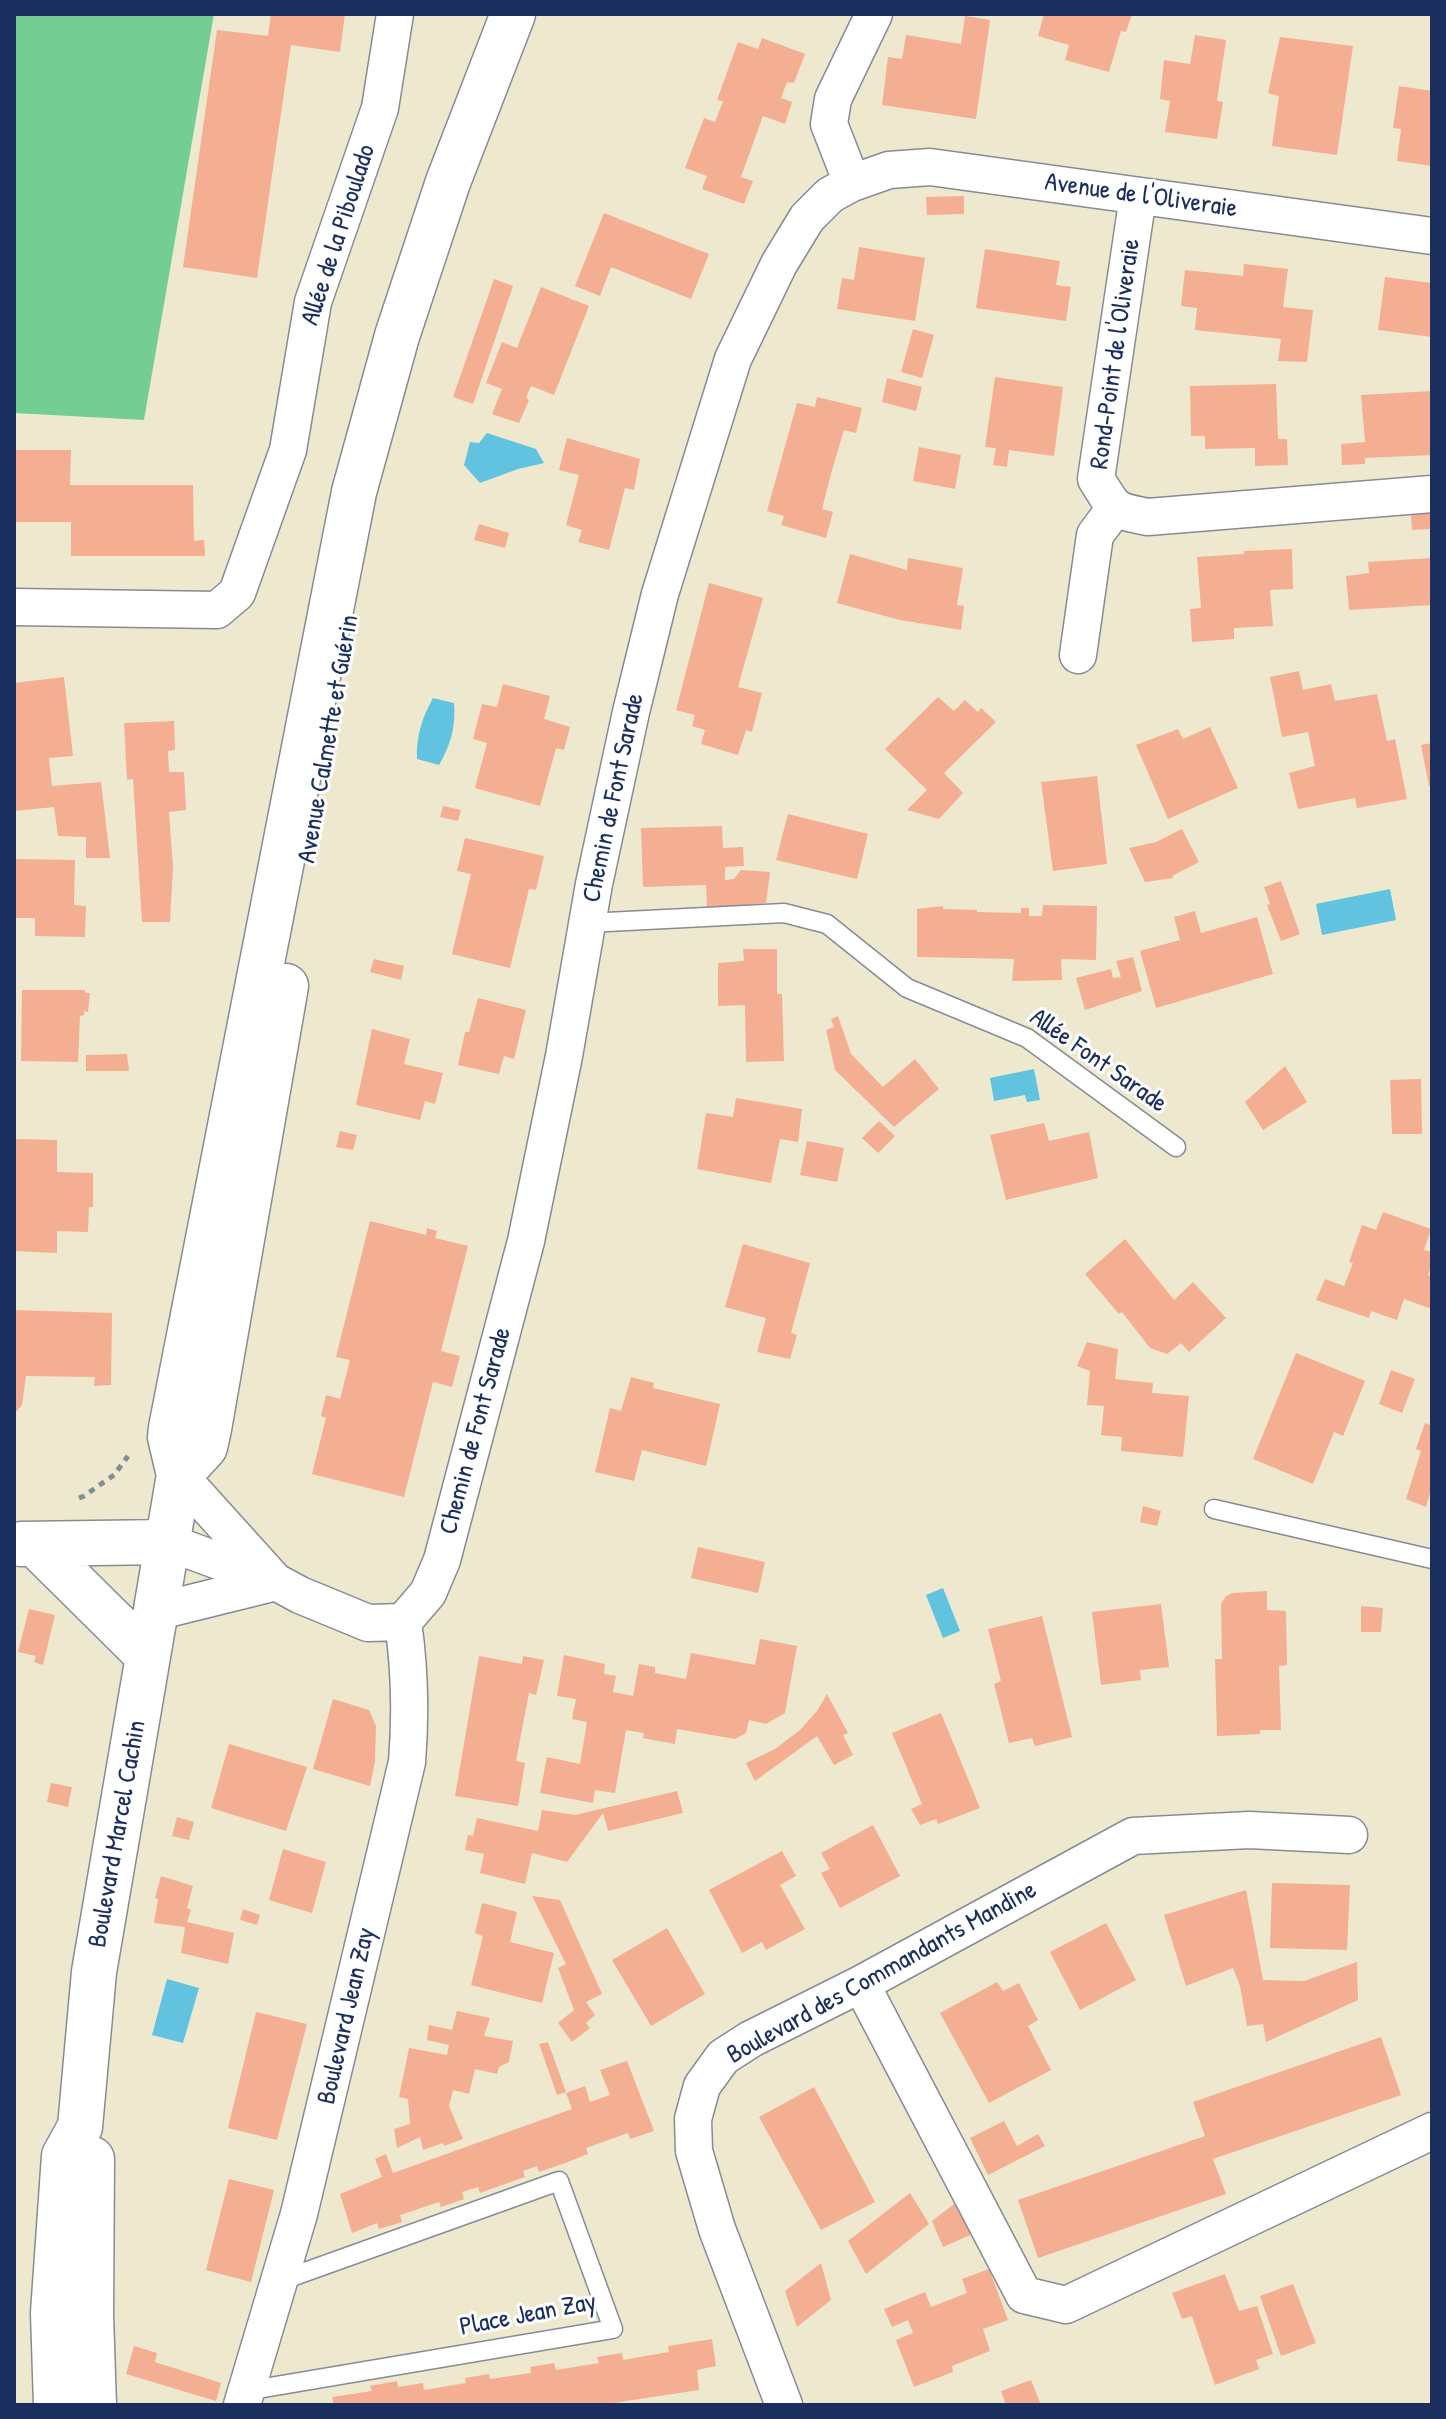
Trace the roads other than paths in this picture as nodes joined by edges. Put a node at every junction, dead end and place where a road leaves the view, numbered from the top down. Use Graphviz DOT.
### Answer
graph roads {
  1 [pos="395,14"];
  2 [pos="513,14"];
  3 [pos="539,14"];
  4 [pos="874,14"];
  5 [pos="852,183"];
  6 [pos="1138,196"];
  7 [pos="1432,236"];
  8 [pos="1432,494"];
  9 [pos="1115,508"];
  10 [pos="14,607"];
  11 [pos="1078,655"];
  12 [pos="587,923"];
  13 [pos="1176,1147"];
  14 [pos="179,1475"];
  15 [pos="1214,1509"];
  16 [pos="167,1542"];
  17 [pos="25,1544"];
  18 [pos="1432,1559"];
  19 [pos="276,1582"];
  20 [pos="155,1612"];
  21 [pos="403,1622"];
  22 [pos="148,1656"];
  23 [pos="1349,1835"];
  24 [pos="861,1984"];
  25 [pos="80,2127"];
  26 [pos="1432,2131"];
  27 [pos="280,2281"];
  28 [pos="244,2398"];
  29 [pos="56,2405"];
  30 [pos="94,2405"];
  31 [pos="784,2405"];
  1 -- 10 [label="street, Allée de la Piboulado"];
  2 -- 14 [label="main road, Avenue Calmette et Guérin"];
  3 -- 14 [label="main road, Avenue Calmette et Guérin"];
  4 -- 5 [label="street"];
  5 -- 6 [label="street, Avenue de l'Oliveraie"];
  5 -- 12 [label="street, Chemin de Font Sarade"];
  6 -- 7 [label="street, Avenue de l'Oliveraie"];
  6 -- 9 [label="street, Rond-Point de l'Oliveraie"];
  8 -- 9 [label="street, Rond-Point de l'Oliveraie"];
  9 -- 11 [label="street, Rond-Point de l'Oliveraie"];
  12 -- 13 [label="lane, Allée Font Sarade"];
  12 -- 21 [label="street, Chemin de Font Sarade"];
  14 -- 16 [label="main road, Avenue Calmette et Guérin"];
  14 -- 19 [label="street"];
  15 -- 18 [label="lane"];
  16 -- 17 [label="main road"];
  16 -- 19 [label="street"];
  16 -- 20 [label="main road, Boulevard Marcel Cachin"];
  17 -- 22 [label="main road"];
  19 -- 20 [label="street"];
  19 -- 21 [label="street"];
  20 -- 22 [label="main road, Boulevard Marcel Cachin"];
  21 -- 27 [label="street, Boulevard Jean Zay"];
  22 -- 25 [label="main road, Boulevard Marcel Cachin"];
  23 -- 24 [label="street, Boulevard des Commandants Mandine"];
  24 -- 26 [label="street"];
  24 -- 31 [label="street, Boulevard des Commandants Mandine"];
  25 -- 29 [label="main road, Boulevard Marcel Cachin"];
  25 -- 30 [label="main road, Boulevard Marcel Cachin"];
  27 -- 28 [label="street, Boulevard Jean Zay"];
  27 -- 28 [label="lane, Place Jean Zay"];
}
